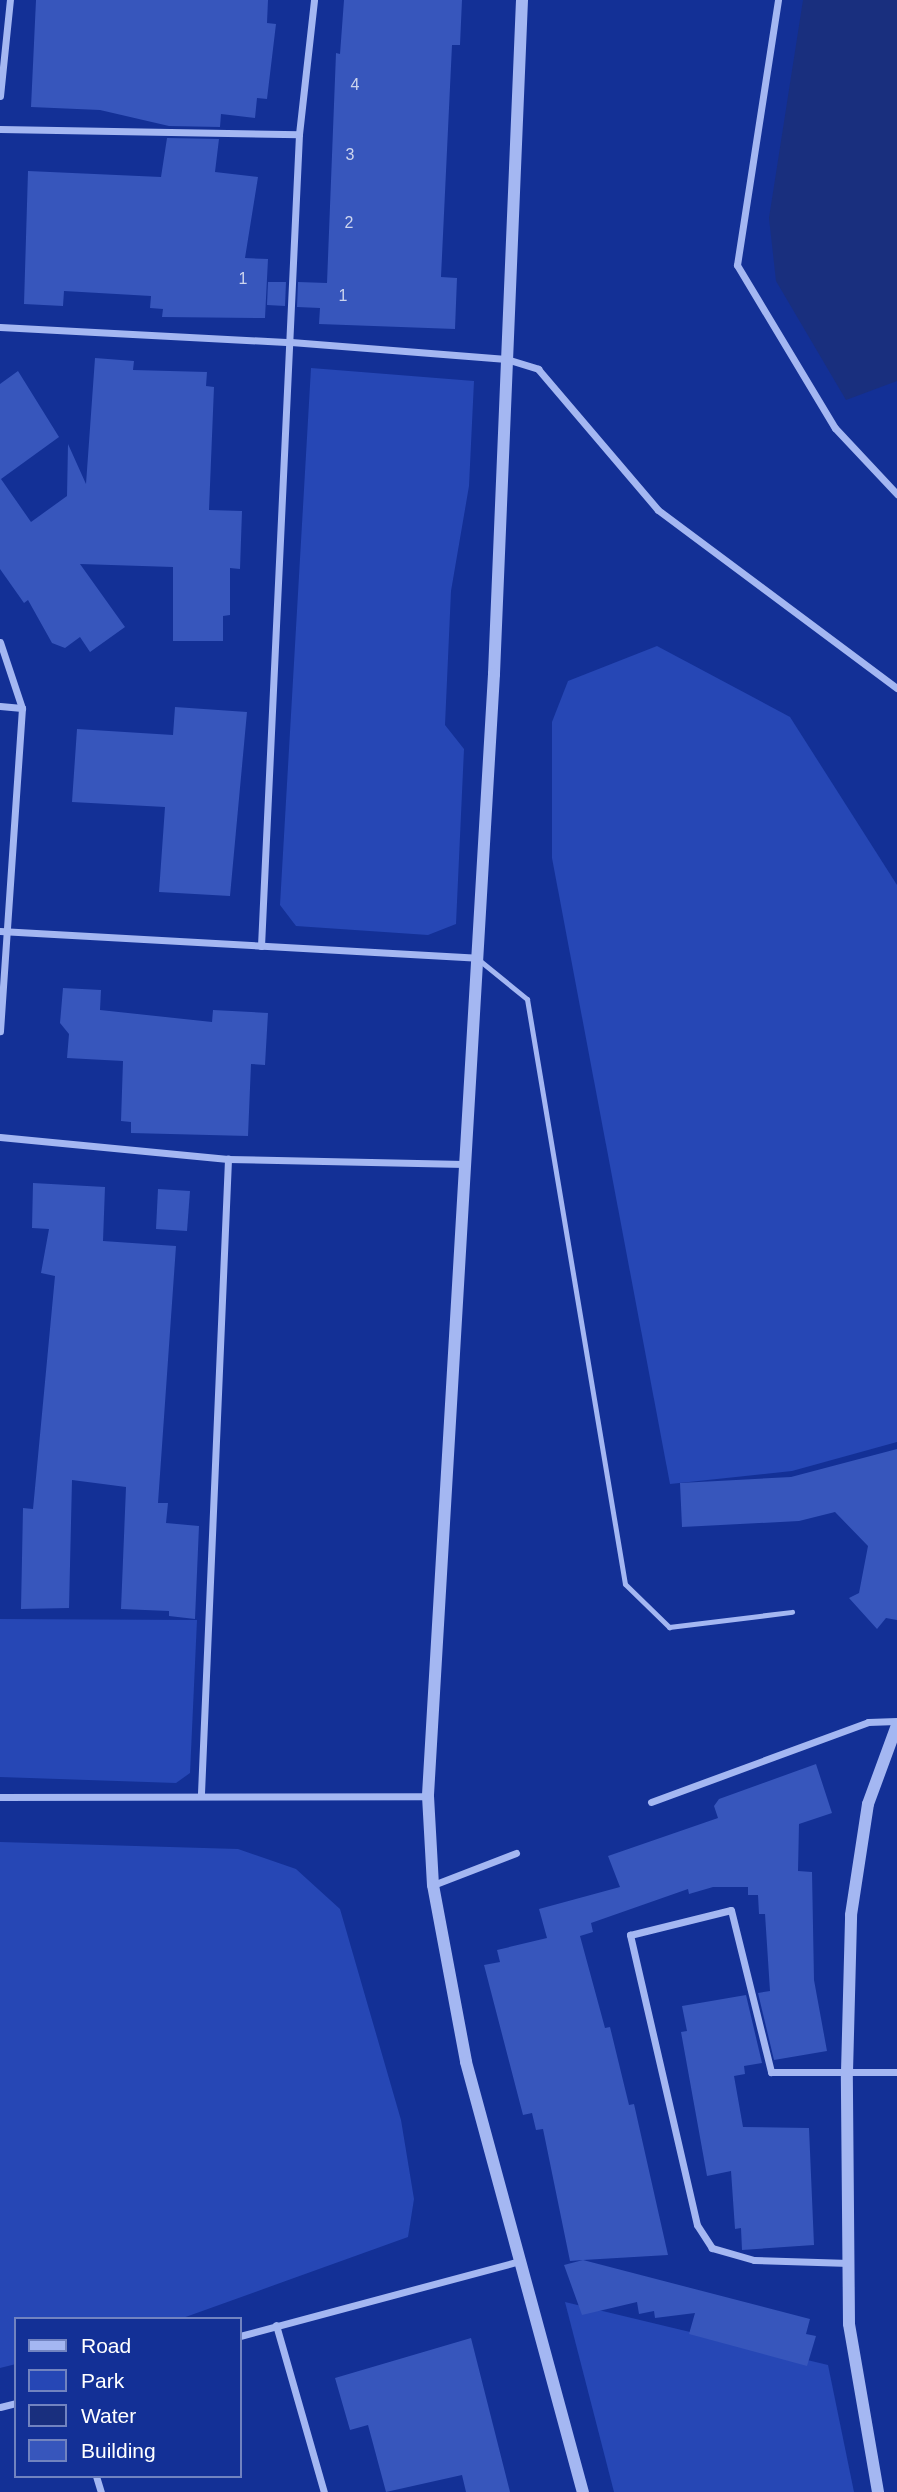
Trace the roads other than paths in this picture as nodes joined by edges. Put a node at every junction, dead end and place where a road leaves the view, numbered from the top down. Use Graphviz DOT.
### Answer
graph roads {
  1 [pos="10,0"];
  2 [pos="314,0"];
  3 [pos="522,0"];
  4 [pos="778,0"];
  5 [pos="0,96"];
  6 [pos="0,130"];
  7 [pos="299,134"];
  8 [pos="0,327"];
  9 [pos="291,342"];
  10 [pos="506,359"];
  11 [pos="897,494"];
  12 [pos="0,642"];
  13 [pos="897,688"];
  14 [pos="0,706"];
  15 [pos="22,708"];
  16 [pos="0,931"];
  17 [pos="9,932"];
  18 [pos="261,946"];
  19 [pos="477,958"];
  20 [pos="0,1031"];
  21 [pos="0,1137"];
  22 [pos="228,1160"];
  23 [pos="464,1164"];
  24 [pos="792,1612"];
  25 [pos="895,1729"];
  26 [pos="201,1793"];
  27 [pos="428,1796"];
  28 [pos="0,1797"];
  29 [pos="651,1802"];
  30 [pos="516,1853"];
  31 [pos="433,1885"];
  32 [pos="847,2071"];
  33 [pos="897,2072"];
  34 [pos="519,2261"];
  35 [pos="849,2263"];
  36 [pos="276,2325"];
  37 [pos="242,2335"];
  38 [pos="324,2492"];
  39 [pos="583,2492"];
  40 [pos="878,2492"];
  1 -- 5 [label="street"];
  2 -- 7 [label="street"];
  3 -- 10 [label="street"];
  4 -- 11 [label="street"];
  6 -- 7 [label="street"];
  7 -- 9 [label="street"];
  8 -- 9 [label="street"];
  9 -- 10 [label="street"];
  9 -- 18 [label="street"];
  10 -- 13 [label="street"];
  10 -- 19 [label="street"];
  12 -- 15 [label="street"];
  14 -- 15 [label="street"];
  15 -- 17 [label="street"];
  16 -- 17 [label="street"];
  17 -- 18 [label="street"];
  17 -- 20 [label="street"];
  18 -- 19 [label="street"];
  19 -- 23 [label="street"];
  19 -- 24 [label="lane"];
  21 -- 22 [label="street"];
  22 -- 23 [label="street"];
  22 -- 26 [label="street"];
  23 -- 27 [label="street"];
  25 -- 29 [label="street"];
  25 -- 32 [label="street"];
  26 -- 27 [label="street"];
  26 -- 28 [label="street"];
  27 -- 31 [label="street"];
  30 -- 31 [label="street"];
  31 -- 34 [label="street"];
  32 -- 33 [label="street"];
  32 -- 35 [label="street"];
  32 -- 35 [label="street"];
  34 -- 36 [label="street"];
  34 -- 39 [label="street"];
  35 -- 40 [label="street"];
  36 -- 37 [label="street"];
  36 -- 38 [label="street"];
}
